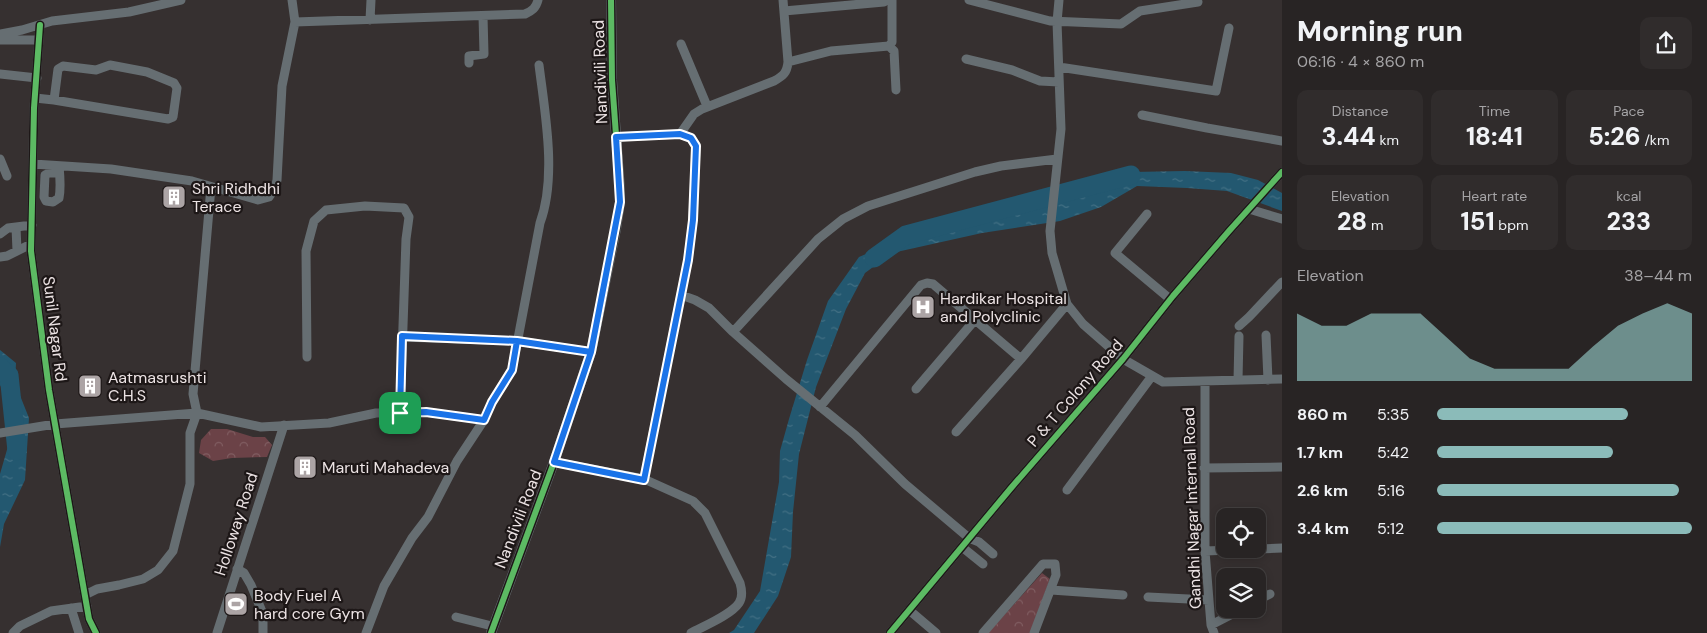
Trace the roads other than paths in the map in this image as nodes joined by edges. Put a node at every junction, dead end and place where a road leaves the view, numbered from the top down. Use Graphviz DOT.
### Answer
graph roads {
  1 [pos="181,0"];
  2 [pos="292,0"];
  3 [pos="371,0"];
  4 [pos="538,0"];
  5 [pos="611,0"];
  6 [pos="784,0"];
  7 [pos="969,0"];
  8 [pos="1059,0"];
  9 [pos="1197,0"];
  10 [pos="888,1"];
  11 [pos="784,11"];
  12 [pos="483,16"];
  13 [pos="370,20"];
  14 [pos="295,22"];
  15 [pos="1057,22"];
  16 [pos="40,25"];
  17 [pos="1229,28"];
  18 [pos="0,34"];
  19 [pos="0,40"];
  20 [pos="39,40"];
  21 [pos="681,44"];
  22 [pos="888,46"];
  23 [pos="966,59"];
  24 [pos="469,62"];
  25 [pos="788,62"];
  26 [pos="539,65"];
  27 [pos="1059,67"];
  28 [pos="0,74"];
  29 [pos="36,78"];
  30 [pos="1059,82"];
  31 [pos="896,90"];
  32 [pos="35,98"];
  33 [pos="54,100"];
  34 [pos="708,106"];
  35 [pos="1142,115"];
  36 [pos="680,134"];
  37 [pos="616,137"];
  38 [pos="1282,141"];
  39 [pos="0,159"];
  40 [pos="1057,159"];
  41 [pos="33,164"];
  42 [pos="1282,172"];
  43 [pos="7,176"];
  44 [pos="211,187"];
  45 [pos="1251,206"];
  46 [pos="1147,214"];
  47 [pos="1282,219"];
  48 [pos="32,225"];
  49 [pos="16,227"];
  50 [pos="0,234"];
  51 [pos="31,244"];
  52 [pos="17,251"];
  53 [pos="0,257"];
  54 [pos="1282,282"];
  55 [pos="681,295"];
  56 [pos="1170,299"];
  57 [pos="1067,304"];
  58 [pos="974,321"];
  59 [pos="1239,326"];
  60 [pos="733,332"];
  61 [pos="1266,335"];
  62 [pos="402,336"];
  63 [pos="1239,336"];
  64 [pos="517,341"];
  65 [pos="591,352"];
  66 [pos="307,357"];
  67 [pos="1123,359"];
  68 [pos="1021,360"];
  69 [pos="1152,376"];
  70 [pos="1282,379"];
  71 [pos="1238,380"];
  72 [pos="1268,380"];
  73 [pos="1205,381"];
  74 [pos="916,388"];
  75 [pos="820,407"];
  76 [pos="197,413"];
  77 [pos="400,413"];
  78 [pos="484,420"];
  79 [pos="55,424"];
  80 [pos="284,425"];
  81 [pos="956,432"];
  82 [pos="0,433"];
  83 [pos="554,462"];
  84 [pos="1282,467"];
  85 [pos="1204,468"];
  86 [pos="644,480"];
  87 [pos="1067,490"];
  88 [pos="970,538"];
  89 [pos="962,547"];
  90 [pos="1282,548"];
  91 [pos="1205,550"];
  92 [pos="993,554"];
  93 [pos="983,564"];
  94 [pos="237,569"];
  95 [pos="1051,590"];
  96 [pos="1270,594"];
  97 [pos="85,595"];
  98 [pos="1123,595"];
  99 [pos="1266,596"];
  100 [pos="1148,597"];
  101 [pos="1209,600"];
  102 [pos="87,606"];
  103 [pos="71,608"];
  104 [pos="909,610"];
  105 [pos="456,617"];
  106 [pos="1228,618"];
  107 [pos="492,629"];
  108 [pos="1212,629"];
  109 [pos="12,633"];
  110 [pos="78,633"];
  111 [pos="96,633"];
  112 [pos="217,633"];
  113 [pos="263,633"];
  114 [pos="366,633"];
  115 [pos="691,633"];
  116 [pos="890,633"];
  117 [pos="936,633"];
  118 [pos="982,633"];
  119 [pos="1034,633"];
  1 -- 16 [label="street"];
  2 -- 14 [label="street"];
  3 -- 13 [label="street"];
  4 -- 12 [label="street"];
  5 -- 37 [label="street, Nandivili Road"];
  6 -- 11 [label="street"];
  7 -- 15 [label="street"];
  8 -- 15 [label="street"];
  9 -- 15 [label="street"];
  10 -- 11 [label="street"];
  10 -- 22 [label="street"];
  11 -- 25 [label="street"];
  12 -- 13 [label="street"];
  12 -- 24 [label="street"];
  13 -- 14 [label="street"];
  14 -- 44 [label="street"];
  15 -- 27 [label="street"];
  16 -- 18 [label="street"];
  16 -- 20 [label="street, Sunil Nagar Rd"];
  17 -- 27 [label="street"];
  19 -- 20 [label="street"];
  20 -- 29 [label="street, Sunil Nagar Rd"];
  21 -- 34 [label="street"];
  22 -- 25 [label="street"];
  22 -- 31 [label="street"];
  23 -- 30 [label="street"];
  25 -- 34 [label="street"];
  26 -- 64 [label="street"];
  27 -- 30 [label="street"];
  28 -- 29 [label="street"];
  29 -- 32 [label="street, Sunil Nagar Rd"];
  30 -- 40 [label="street"];
  32 -- 33 [label="street"];
  32 -- 41 [label="street, Sunil Nagar Rd"];
  33 -- 33 [label="street"];
  34 -- 36 [label="street"];
  35 -- 38 [label="street"];
  36 -- 37 [label="street"];
  36 -- 55 [label="street"];
  37 -- 65 [label="street, Nandivili Road"];
  39 -- 43 [label="street"];
  40 -- 57 [label="street"];
  40 -- 60 [label="street"];
  41 -- 44 [label="street"];
  41 -- 48 [label="street, Sunil Nagar Rd"];
  42 -- 45 [label="street, P & T Colony Road"];
  44 -- 76 [label="street"];
  45 -- 47 [label="street"];
  45 -- 56 [label="street, P & T Colony Road"];
  46 -- 56 [label="street"];
  48 -- 49 [label="street"];
  48 -- 51 [label="street, Sunil Nagar Rd"];
  49 -- 50 [label="street"];
  49 -- 52 [label="street"];
  51 -- 52 [label="street"];
  51 -- 79 [label="street, Sunil Nagar Rd"];
  52 -- 53 [label="street"];
  54 -- 59 [label="street"];
  55 -- 60 [label="street"];
  55 -- 86 [label="street"];
  56 -- 67 [label="street, P & T Colony Road"];
  57 -- 67 [label="street"];
  57 -- 68 [label="street"];
  58 -- 68 [label="street"];
  58 -- 74 [label="street"];
  58 -- 75 [label="street"];
  60 -- 75 [label="street"];
  61 -- 72 [label="street"];
  62 -- 64 [label="street"];
  62 -- 66 [label="street"];
  62 -- 77 [label="street"];
  63 -- 71 [label="street"];
  64 -- 65 [label="street"];
  64 -- 78 [label="street"];
  65 -- 83 [label="street, Nandivili Road"];
  67 -- 69 [label="street"];
  67 -- 88 [label="street, P & T Colony Road"];
  68 -- 81 [label="street"];
  69 -- 73 [label="street"];
  69 -- 87 [label="street"];
  70 -- 72 [label="street"];
  71 -- 72 [label="street"];
  71 -- 73 [label="street"];
  73 -- 85 [label="street, Gandhi Nagar Internal Road"];
  75 -- 88 [label="street"];
  76 -- 79 [label="street"];
  76 -- 80 [label="street"];
  76 -- 97 [label="street"];
  77 -- 78 [label="street"];
  77 -- 80 [label="street"];
  78 -- 114 [label="street"];
  79 -- 82 [label="street"];
  79 -- 97 [label="street, Sunil Nagar Rd"];
  80 -- 94 [label="street, Holloway Road"];
  83 -- 86 [label="street"];
  83 -- 107 [label="street, Nandivili Road"];
  84 -- 85 [label="street"];
  85 -- 91 [label="street, Gandhi Nagar Internal Road"];
  86 -- 115 [label="street"];
  88 -- 89 [label="street, P & T Colony Road"];
  88 -- 92 [label="street"];
  89 -- 93 [label="street"];
  89 -- 104 [label="street, P & T Colony Road"];
  90 -- 91 [label="street"];
  91 -- 101 [label="street, Gandhi Nagar Internal Road"];
  94 -- 112 [label="street, Holloway Road"];
  94 -- 113 [label="street"];
  95 -- 98 [label="street"];
  95 -- 118 [label="street"];
  95 -- 119 [label="street"];
  96 -- 99 [label="street"];
  97 -- 102 [label="street, Sunil Nagar Rd"];
  100 -- 101 [label="street"];
  101 -- 108 [label="street, Gandhi Nagar Internal Road"];
  102 -- 103 [label="street"];
  102 -- 111 [label="street, Sunil Nagar Rd"];
  103 -- 109 [label="street"];
  103 -- 110 [label="street"];
  104 -- 116 [label="street, P & T Colony Road"];
  104 -- 117 [label="street"];
  105 -- 107 [label="street"];
  106 -- 108 [label="street"];
}
